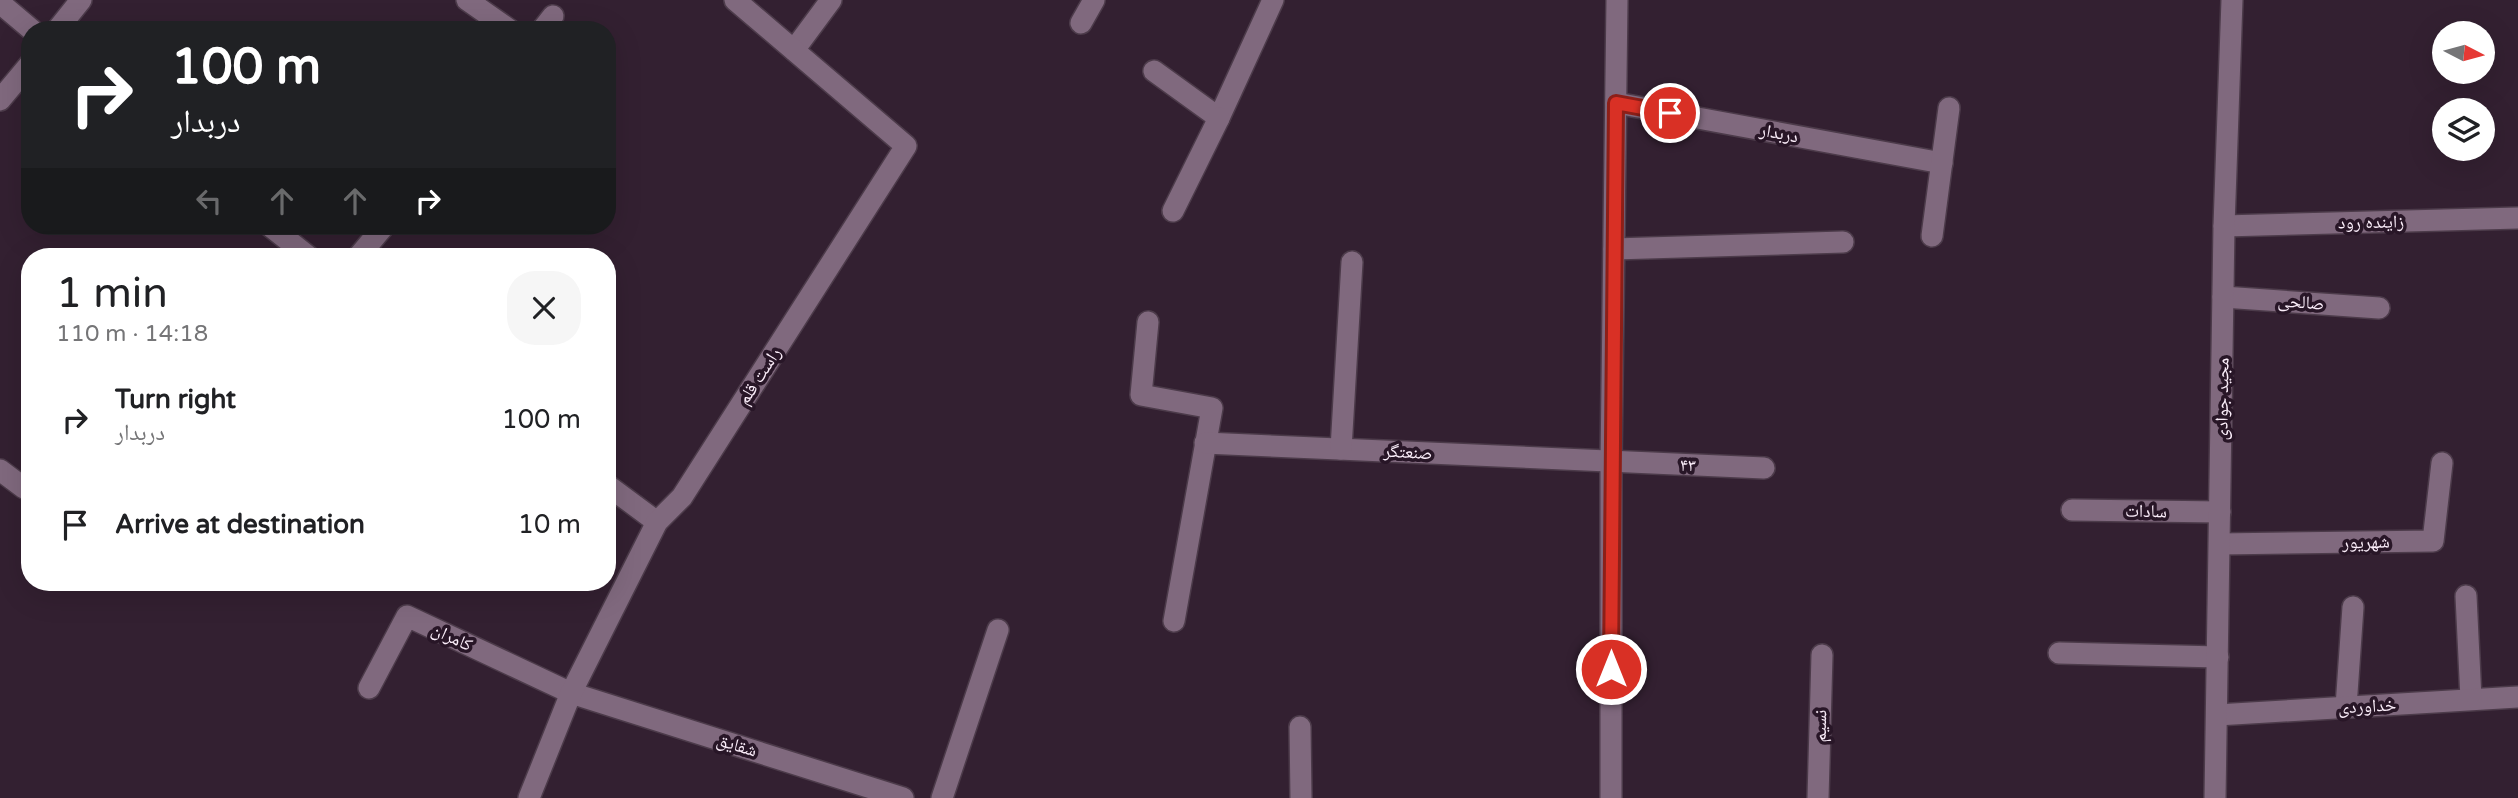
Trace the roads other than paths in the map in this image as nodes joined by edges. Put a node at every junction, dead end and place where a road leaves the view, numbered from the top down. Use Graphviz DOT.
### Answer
graph roads {
  1 [pos="81,0"];
  2 [pos="467,0"];
  3 [pos="735,0"];
  4 [pos="831,0"];
  5 [pos="1094,0"];
  6 [pos="1273,0"];
  7 [pos="1617,0"];
  8 [pos="2232,0"];
  9 [pos="0,4"];
  10 [pos="21,21"];
  11 [pos="64,21"];
  12 [pos="497,21"];
  13 [pos="1081,23"];
  14 [pos="794,50"];
  15 [pos="1154,71"];
  16 [pos="21,75"];
  17 [pos="0,100"];
  18 [pos="1616,103"];
  19 [pos="1949,108"];
  20 [pos="1219,118"];
  21 [pos="1942,163"];
  22 [pos="1173,211"];
  23 [pos="2518,218"];
  24 [pos="2224,226"];
  25 [pos="281,235"];
  26 [pos="1932,236"];
  27 [pos="1843,242"];
  28 [pos="298,248"];
  29 [pos="1614,249"];
  30 [pos="1352,261"];
  31 [pos="2224,297"];
  32 [pos="2379,308"];
  33 [pos="1148,322"];
  34 [pos="1205,443"];
  35 [pos="1341,449"];
  36 [pos="1611,462"];
  37 [pos="2442,463"];
  38 [pos="1764,468"];
  39 [pos="0,470"];
  40 [pos="21,486"];
  41 [pos="616,492"];
  42 [pos="2073,510"];
  43 [pos="2220,512"];
  44 [pos="657,522"];
  45 [pos="2220,544"];
  46 [pos="2466,596"];
  47 [pos="2353,607"];
  48 [pos="1174,621"];
  49 [pos="998,630"];
  50 [pos="2059,653"];
  51 [pos="1822,655"];
  52 [pos="2218,657"];
  53 [pos="369,688"];
  54 [pos="571,693"];
  55 [pos="2518,697"];
  56 [pos="2471,699"];
  57 [pos="2346,707"];
  58 [pos="2217,715"];
  59 [pos="1300,727"];
  60 [pos="529,798"];
  61 [pos="903,798"];
  62 [pos="942,798"];
  63 [pos="1301,798"];
  64 [pos="1611,798"];
  65 [pos="1818,798"];
  66 [pos="2215,798"];
  1 -- 11 [label="street"];
  2 -- 12 [label="street"];
  3 -- 14 [label="street"];
  4 -- 14 [label="street"];
  5 -- 13 [label="street"];
  6 -- 20 [label="street"];
  7 -- 18 [label="street"];
  8 -- 24 [label="street, مجید جوادی"];
  9 -- 10 [label="street"];
  14 -- 44 [label="street, راست قلم"];
  15 -- 20 [label="street"];
  16 -- 17 [label="street"];
  18 -- 21 [label="street, دربدار"];
  18 -- 29 [label="street"];
  19 -- 21 [label="street"];
  20 -- 22 [label="street"];
  21 -- 26 [label="street"];
  23 -- 24 [label="street, زاینده رود"];
  24 -- 31 [label="street, مجید جوادی"];
  25 -- 28 [label="street"];
  27 -- 29 [label="street"];
  29 -- 36 [label="street"];
  30 -- 35 [label="street"];
  31 -- 32 [label="street, صالحی"];
  31 -- 43 [label="street, مجید جوادی"];
  33 -- 34 [label="street"];
  34 -- 35 [label="street, صنعتگر"];
  34 -- 48 [label="street"];
  35 -- 36 [label="street, صنعتگر"];
  36 -- 38 [label="street, ۴۳"];
  36 -- 64 [label="street"];
  37 -- 45 [label="street, شهریور"];
  39 -- 40 [label="street"];
  41 -- 44 [label="street"];
  42 -- 43 [label="street, سادات"];
  43 -- 45 [label="street, مجید جوادی"];
  44 -- 54 [label="street, راست قلم"];
  45 -- 52 [label="street, مجید جوادی"];
  46 -- 56 [label="street"];
  47 -- 57 [label="street"];
  49 -- 62 [label="street"];
  50 -- 52 [label="street"];
  51 -- 65 [label="street, نسیم"];
  52 -- 58 [label="street, مجید جوادی"];
  53 -- 54 [label="street, کامران"];
  54 -- 60 [label="street, راست قلم"];
  54 -- 61 [label="street, شقایق"];
  55 -- 56 [label="street, خداوردی"];
  56 -- 57 [label="street, خداوردی"];
  57 -- 58 [label="street, خداوردی"];
  58 -- 66 [label="street, مجید جوادی"];
  59 -- 63 [label="street"];
}
